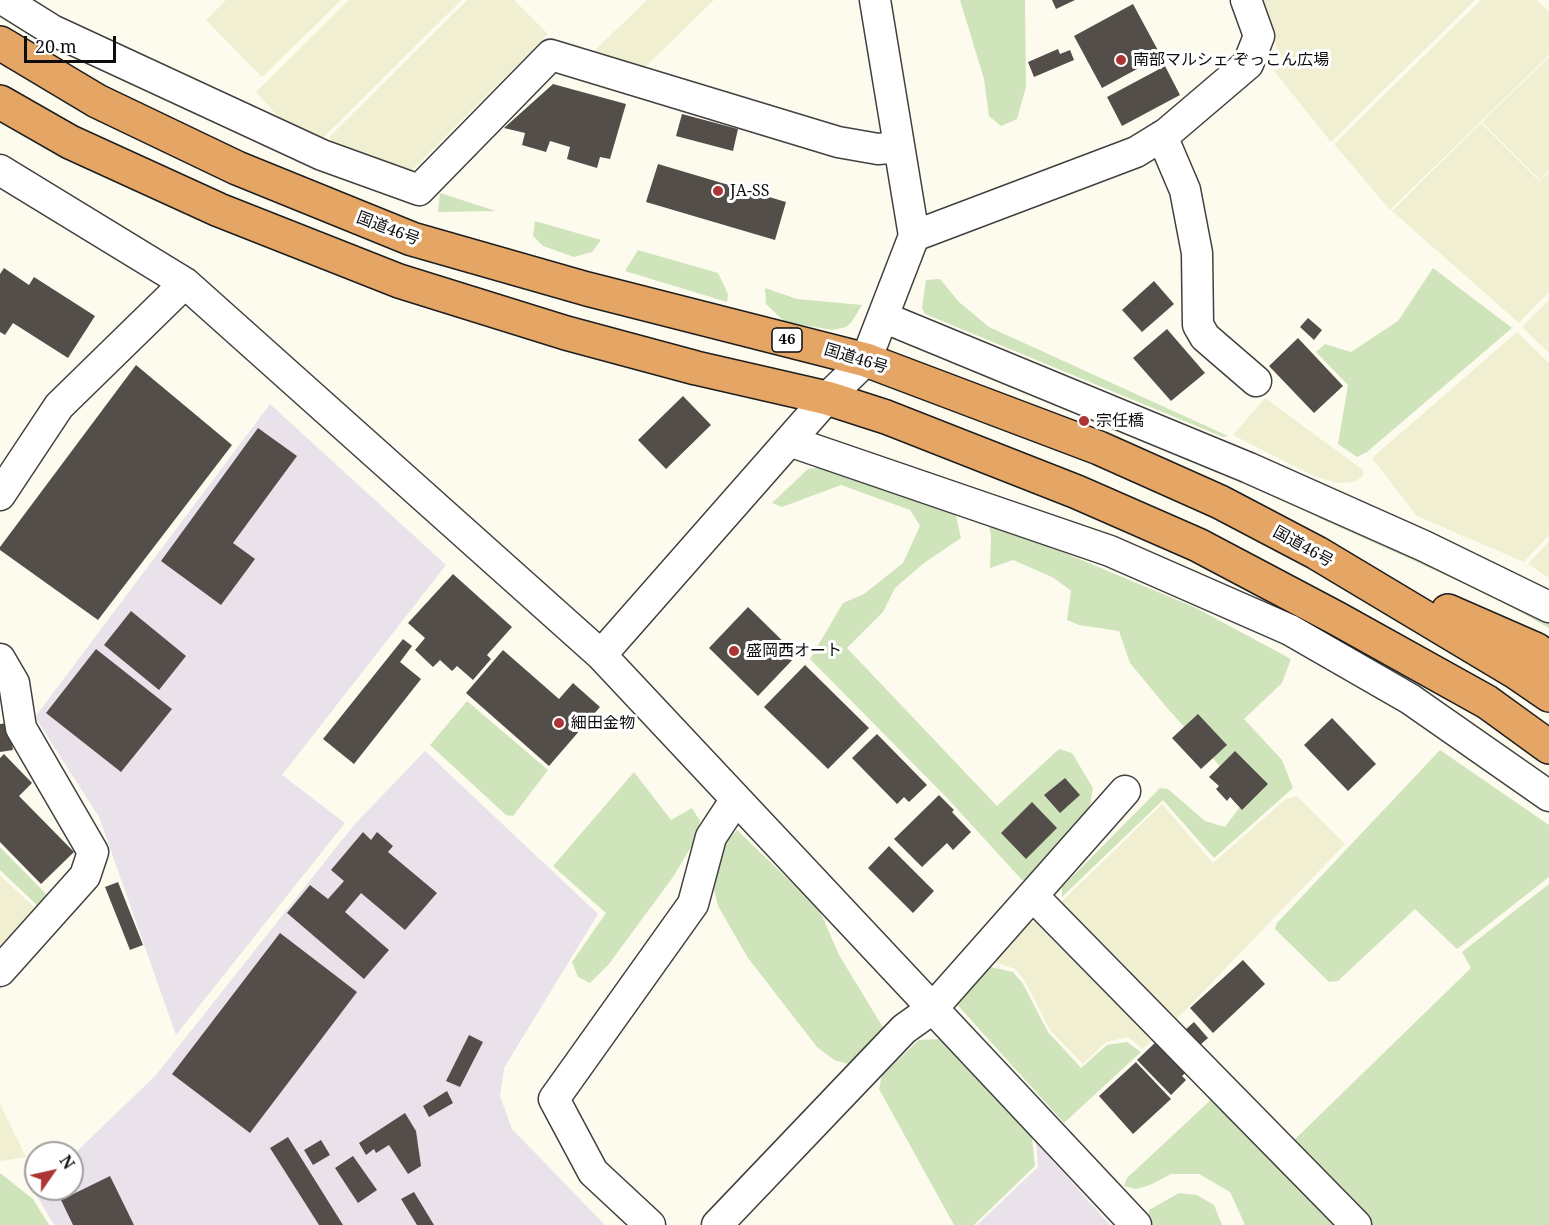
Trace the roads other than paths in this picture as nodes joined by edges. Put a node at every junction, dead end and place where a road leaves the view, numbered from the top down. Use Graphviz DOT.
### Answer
graph roads {
  1 [pos="4,0"];
  2 [pos="875,0"];
  3 [pos="1246,0"];
  4 [pos="0,43"];
  5 [pos="0,102"];
  6 [pos="1162,136"];
  7 [pos="899,147"];
  8 [pos="0,170"];
  9 [pos="914,236"];
  10 [pos="184,283"];
  11 [pos="883,317"];
  12 [pos="866,360"];
  13 [pos="1256,381"];
  14 [pos="827,398"];
  15 [pos="789,441"];
  16 [pos="0,495"];
  17 [pos="1317,554"];
  18 [pos="1549,607"];
  19 [pos="601,655"];
  20 [pos="1549,658"];
  21 [pos="0,659"];
  22 [pos="1549,695"];
  23 [pos="1549,747"];
  24 [pos="1125,791"];
  25 [pos="1549,796"];
  26 [pos="736,799"];
  27 [pos="1034,896"];
  28 [pos="0,970"];
  29 [pos="932,1009"];
  30 [pos="650,1225"];
  31 [pos="717,1225"];
  32 [pos="1136,1225"];
  33 [pos="1356,1225"];
  1 -- 7 [label="street"];
  2 -- 7 [label="street"];
  3 -- 6 [label="street"];
  4 -- 12 [label="highway, 国道46号 / 46"];
  5 -- 14 [label="highway"];
  6 -- 9 [label="street"];
  6 -- 13 [label="street"];
  7 -- 9 [label="street"];
  8 -- 10 [label="street"];
  9 -- 11 [label="street"];
  10 -- 16 [label="street"];
  10 -- 19 [label="street"];
  11 -- 12 [label="street"];
  11 -- 18 [label="street"];
  12 -- 14 [label="street"];
  12 -- 17 [label="highway, 国道46号 / 46"];
  14 -- 15 [label="street"];
  14 -- 23 [label="highway"];
  15 -- 19 [label="street"];
  15 -- 25 [label="street"];
  17 -- 20 [label="highway"];
  17 -- 22 [label="highway, 国道46号 / 46"];
  19 -- 26 [label="street"];
  21 -- 28 [label="street"];
  24 -- 27 [label="street"];
  26 -- 29 [label="street"];
  26 -- 30 [label="street"];
  27 -- 29 [label="street"];
  27 -- 33 [label="street"];
  29 -- 31 [label="street"];
  29 -- 32 [label="street"];
}
